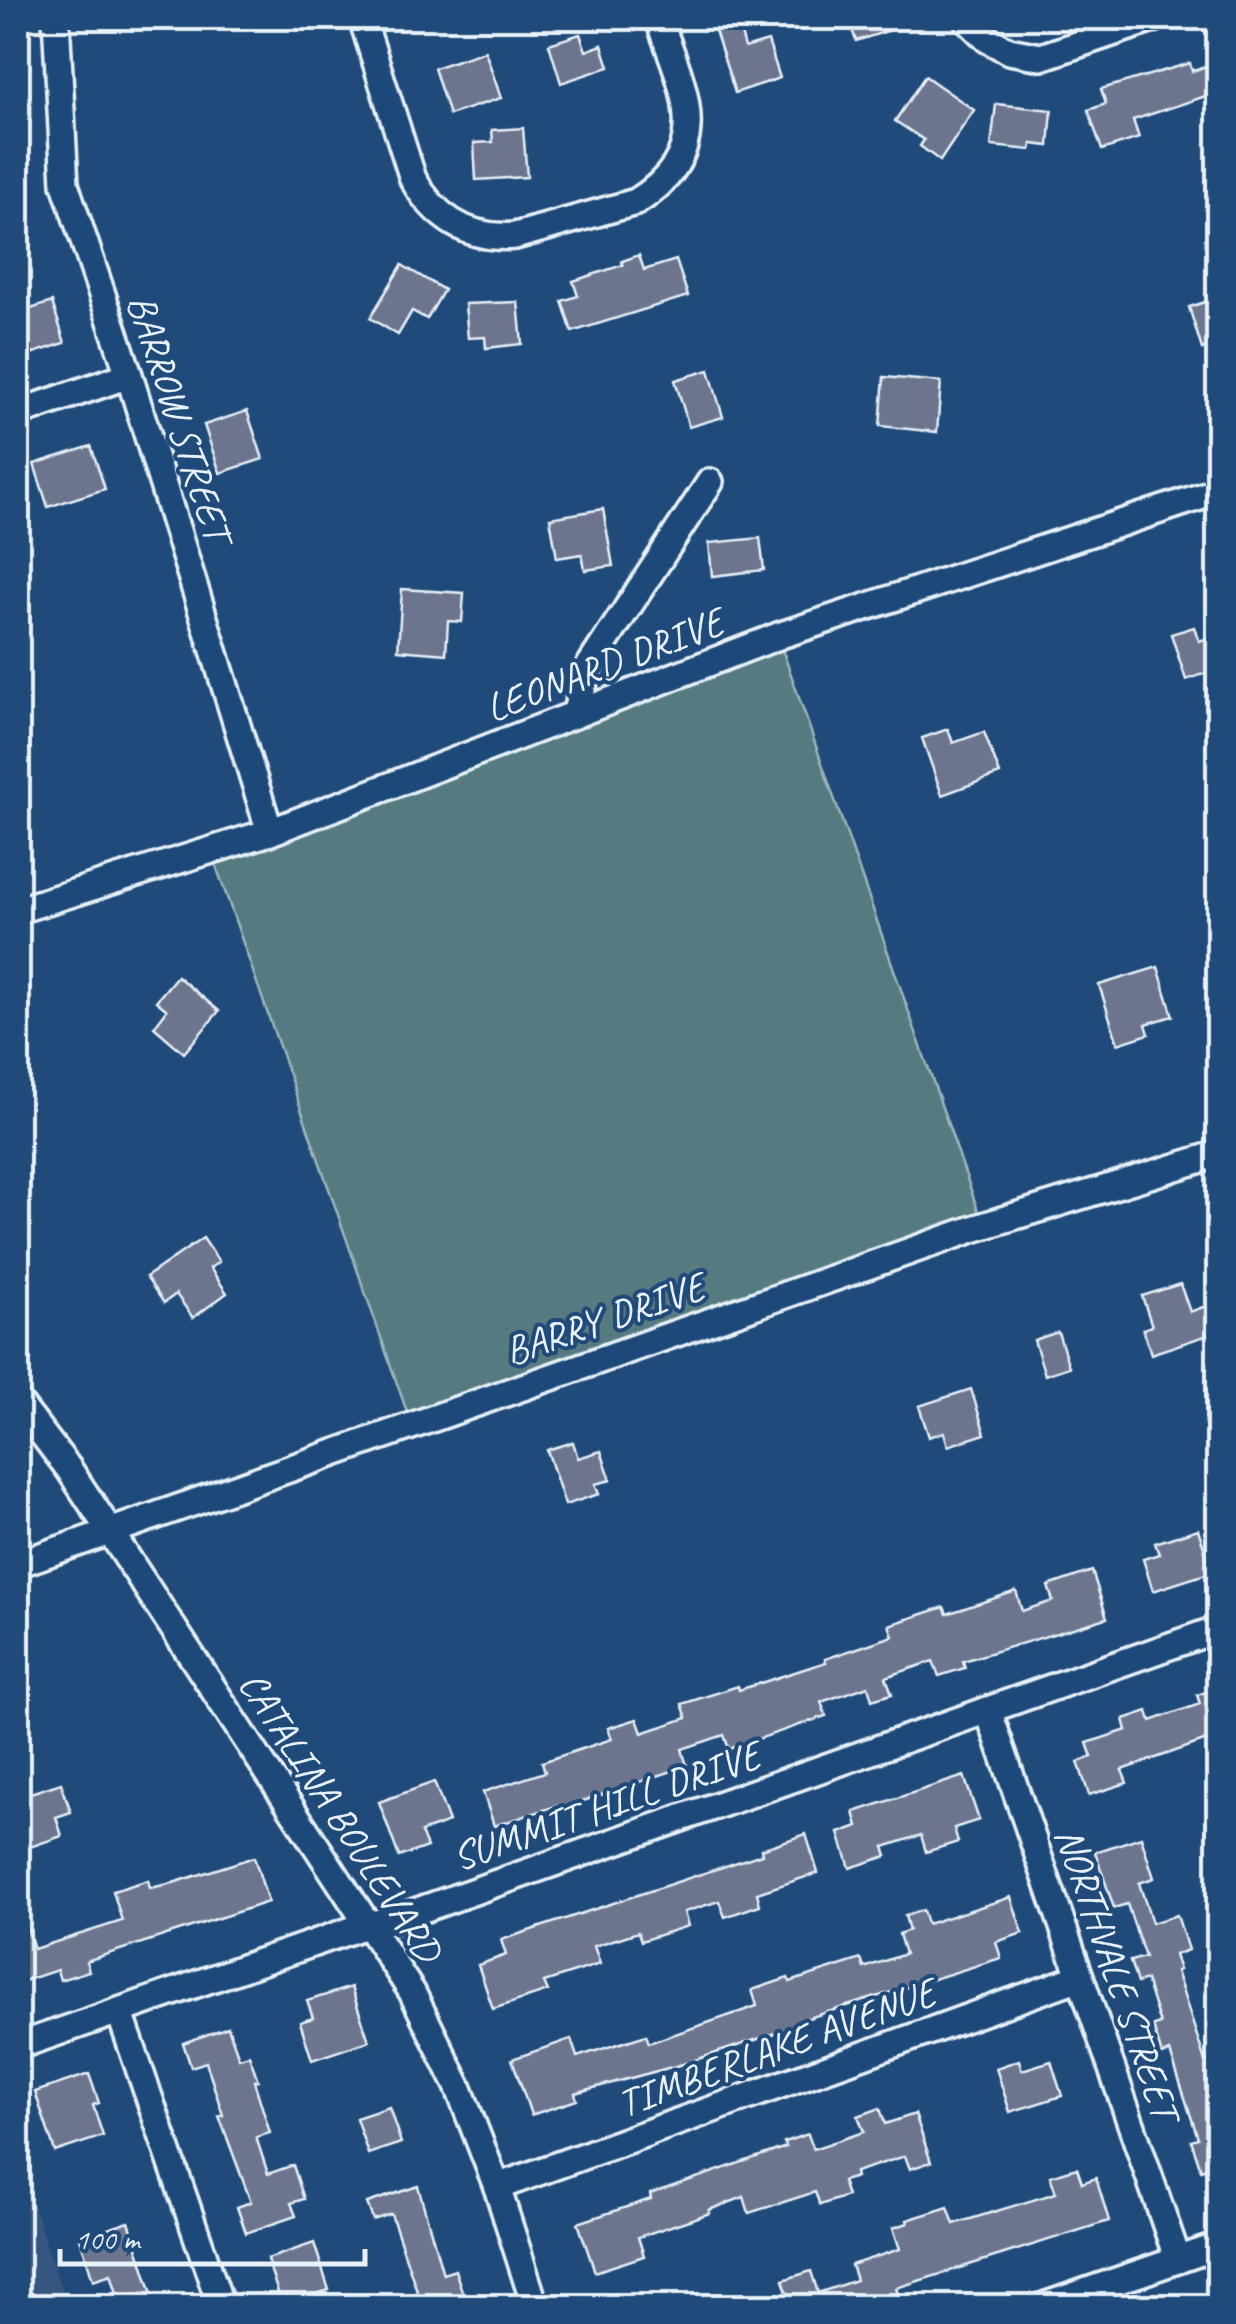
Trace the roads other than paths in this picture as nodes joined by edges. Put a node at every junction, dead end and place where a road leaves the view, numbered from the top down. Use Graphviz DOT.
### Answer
graph roads {
  1 [pos="56,18"];
  2 [pos="362,18"];
  3 [pos="658,18"];
  4 [pos="966,18"];
  5 [pos="1156,18"];
  6 [pos="129,375"];
  7 [pos="18,413"];
  8 [pos="710,482"];
  9 [pos="1218,491"];
  10 [pos="575,715"];
  11 [pos="270,832"];
  12 [pos="18,910"];
  13 [pos="1218,1154"];
  14 [pos="18,1402"];
  15 [pos="109,1530"];
  16 [pos="18,1564"];
  17 [pos="1218,1629"];
  18 [pos="988,1710"];
  19 [pos="369,1924"];
  20 [pos="1080,1977"];
  21 [pos="120,2013"];
  22 [pos="18,2046"];
  23 [pos="496,2187"];
  24 [pos="1218,2246"];
  25 [pos="1178,2260"];
  26 [pos="220,2306"];
  27 [pos="535,2306"];
  28 [pos="1044,2306"];
  1 -- 6 [label="street, BARROW STREET"];
  2 -- 3 [label="street"];
  4 -- 5 [label="street"];
  6 -- 7 [label="street"];
  6 -- 11 [label="street, BARROW STREET"];
  8 -- 10 [label="street"];
  9 -- 10 [label="street, LEONARD DRIVE"];
  10 -- 11 [label="street, LEONARD DRIVE"];
  11 -- 12 [label="street, LEONARD DRIVE"];
  13 -- 15 [label="street, BARRY DRIVE"];
  14 -- 15 [label="street, CATALINA BOULEVARD"];
  15 -- 16 [label="street, BARRY DRIVE"];
  15 -- 19 [label="street, CATALINA BOULEVARD"];
  17 -- 18 [label="street, SUMMIT HILL DRIVE"];
  18 -- 19 [label="street, SUMMIT HILL DRIVE"];
  18 -- 20 [label="street, NORTHVALE STREET"];
  19 -- 21 [label="street, SUMMIT HILL DRIVE"];
  19 -- 23 [label="street, CATALINA BOULEVARD"];
  20 -- 23 [label="street, TIMBERLAKE AVENUE"];
  20 -- 25 [label="street, NORTHVALE STREET"];
  21 -- 22 [label="street, SUMMIT HILL DRIVE"];
  21 -- 26 [label="street"];
  23 -- 27 [label="street, CATALINA BOULEVARD"];
  24 -- 25 [label="street"];
  25 -- 28 [label="street"];
}
